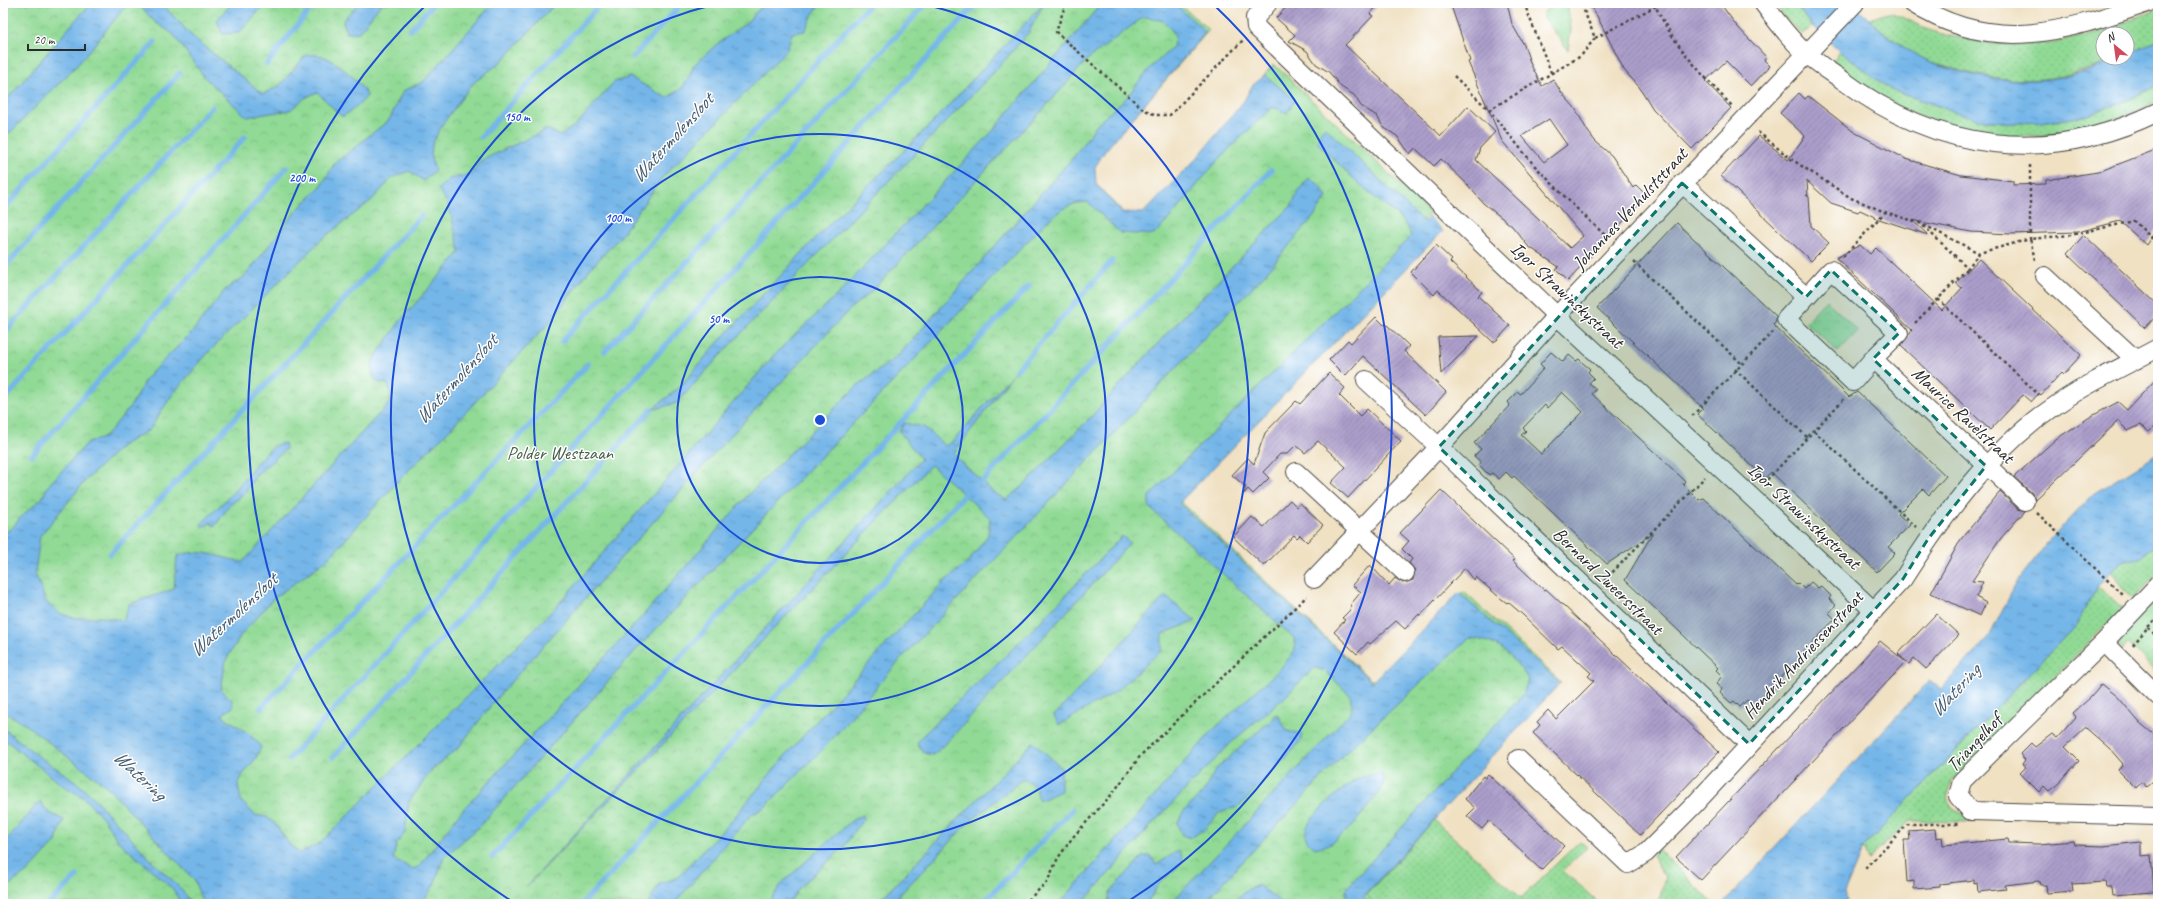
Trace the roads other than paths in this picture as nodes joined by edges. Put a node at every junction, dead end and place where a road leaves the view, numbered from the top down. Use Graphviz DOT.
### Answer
graph roads {
  1 [pos="1268,3"];
  2 [pos="1763,3"];
  3 [pos="1855,3"];
  4 [pos="1912,3"];
  5 [pos="2120,3"];
  6 [pos="2147,3"];
  7 [pos="2090,23"];
  8 [pos="1813,48"];
  9 [pos="2158,112"];
  10 [pos="1682,183"];
  11 [pos="2045,276"];
  12 [pos="1806,297"];
  13 [pos="1557,316"];
  14 [pos="2158,348"];
  15 [pos="1873,359"];
  16 [pos="2136,360"];
  17 [pos="1366,380"];
  18 [pos="1439,447"];
  19 [pos="1986,466"];
  20 [pos="1296,472"];
  21 [pos="2025,501"];
  22 [pos="1359,532"];
  23 [pos="1405,573"];
  24 [pos="1314,578"];
  25 [pos="2158,585"];
  26 [pos="1874,611"];
  27 [pos="2104,642"];
  28 [pos="2158,696"];
  29 [pos="1749,744"];
  30 [pos="1518,759"];
  31 [pos="2158,816"];
  1 -- 13 [label="street, Igor Strawinskystraat"];
  2 -- 8 [label="street"];
  3 -- 8 [label="street, Johannes Verhulststraat"];
  4 -- 7 [label="street"];
  5 -- 7 [label="street"];
  6 -- 7 [label="street"];
  8 -- 9 [label="street"];
  8 -- 10 [label="street, Johannes Verhulststraat"];
  10 -- 12 [label="street"];
  10 -- 13 [label="street, Johannes Verhulststraat"];
  11 -- 16 [label="street"];
  12 -- 15 [label="street"];
  12 -- 15 [label="street"];
  13 -- 18 [label="street, Johannes Verhulststraat"];
  13 -- 26 [label="street, Igor Strawinskystraat"];
  14 -- 16 [label="street, Hendrik Andriessenstraat"];
  15 -- 19 [label="street, Maurice Ravèlstraat"];
  16 -- 19 [label="street, Hendrik Andriessenstraat"];
  17 -- 18 [label="street"];
  18 -- 22 [label="street, Johannes Verhulststraat"];
  18 -- 29 [label="street, Bernard Zweersstraat"];
  19 -- 21 [label="street, Maurice Ravèlstraat"];
  19 -- 26 [label="street, Hendrik Andriessenstraat"];
  20 -- 22 [label="street"];
  22 -- 23 [label="street"];
  22 -- 24 [label="street, Johannes Verhulststraat"];
  25 -- 27 [label="street, Triangelhof"];
  26 -- 29 [label="street, Hendrik Andriessenstraat"];
  27 -- 28 [label="street"];
  27 -- 31 [label="street, Triangelhof"];
  29 -- 30 [label="street, Hendrik Andriessenstraat"];
}
